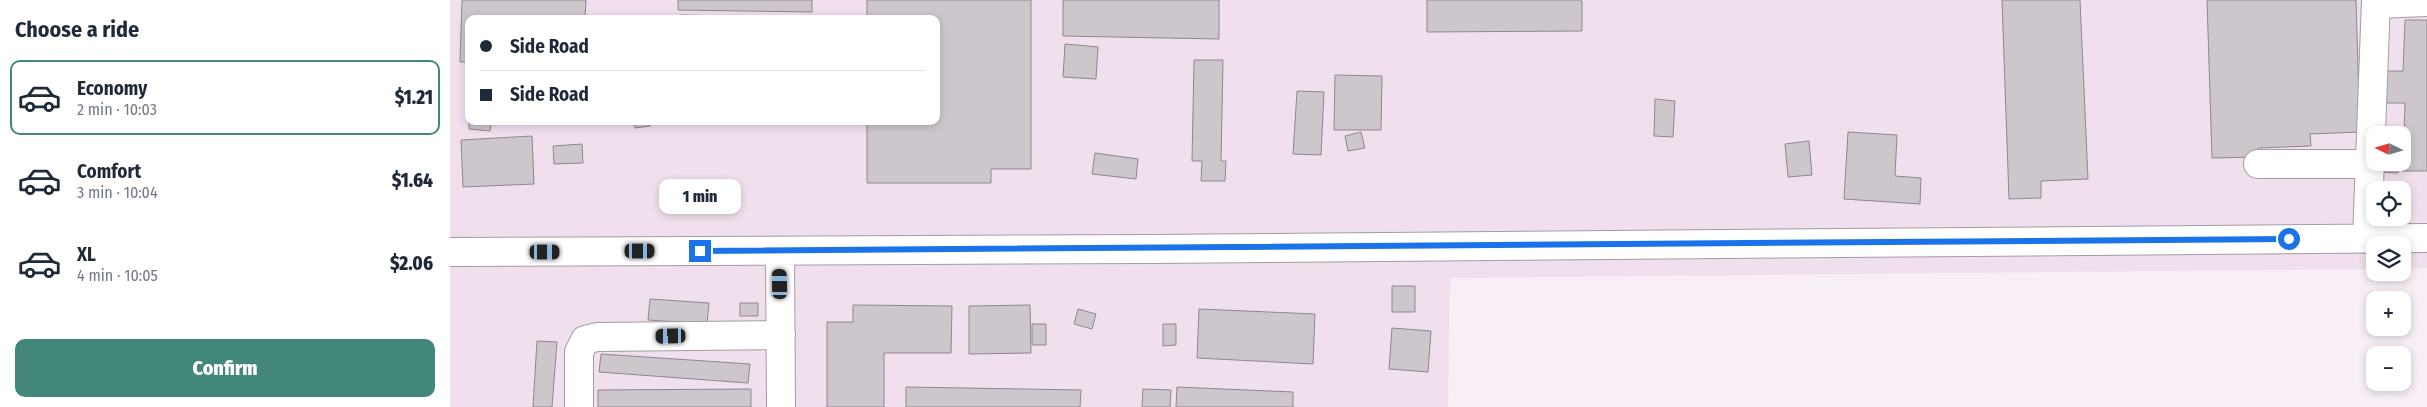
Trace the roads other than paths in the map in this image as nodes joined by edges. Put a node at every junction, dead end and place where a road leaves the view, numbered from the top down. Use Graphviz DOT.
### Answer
graph roads {
  1 [pos="2376,2"];
  2 [pos="2427,2"];
  3 [pos="2371,126"];
  4 [pos="2258,164"];
  5 [pos="2366,164"];
  6 [pos="2370,171"];
  7 [pos="2367,236"];
  8 [pos="2411,238"];
  9 [pos="2427,238"];
  10 [pos="2366,239"];
  11 [pos="780,250"];
  12 [pos="450,252"];
  13 [pos="781,335"];
  14 [pos="579,407"];
  15 [pos="781,407"];
  1 -- 2 [label="street"];
  1 -- 3 [label="street"];
  4 -- 5 [label="street"];
  6 -- 7 [label="street"];
  8 -- 9 [label="street"];
  10 -- 11 [label="street"];
  11 -- 12 [label="street"];
  11 -- 13 [label="street"];
  13 -- 14 [label="street"];
  13 -- 15 [label="street"];
}
